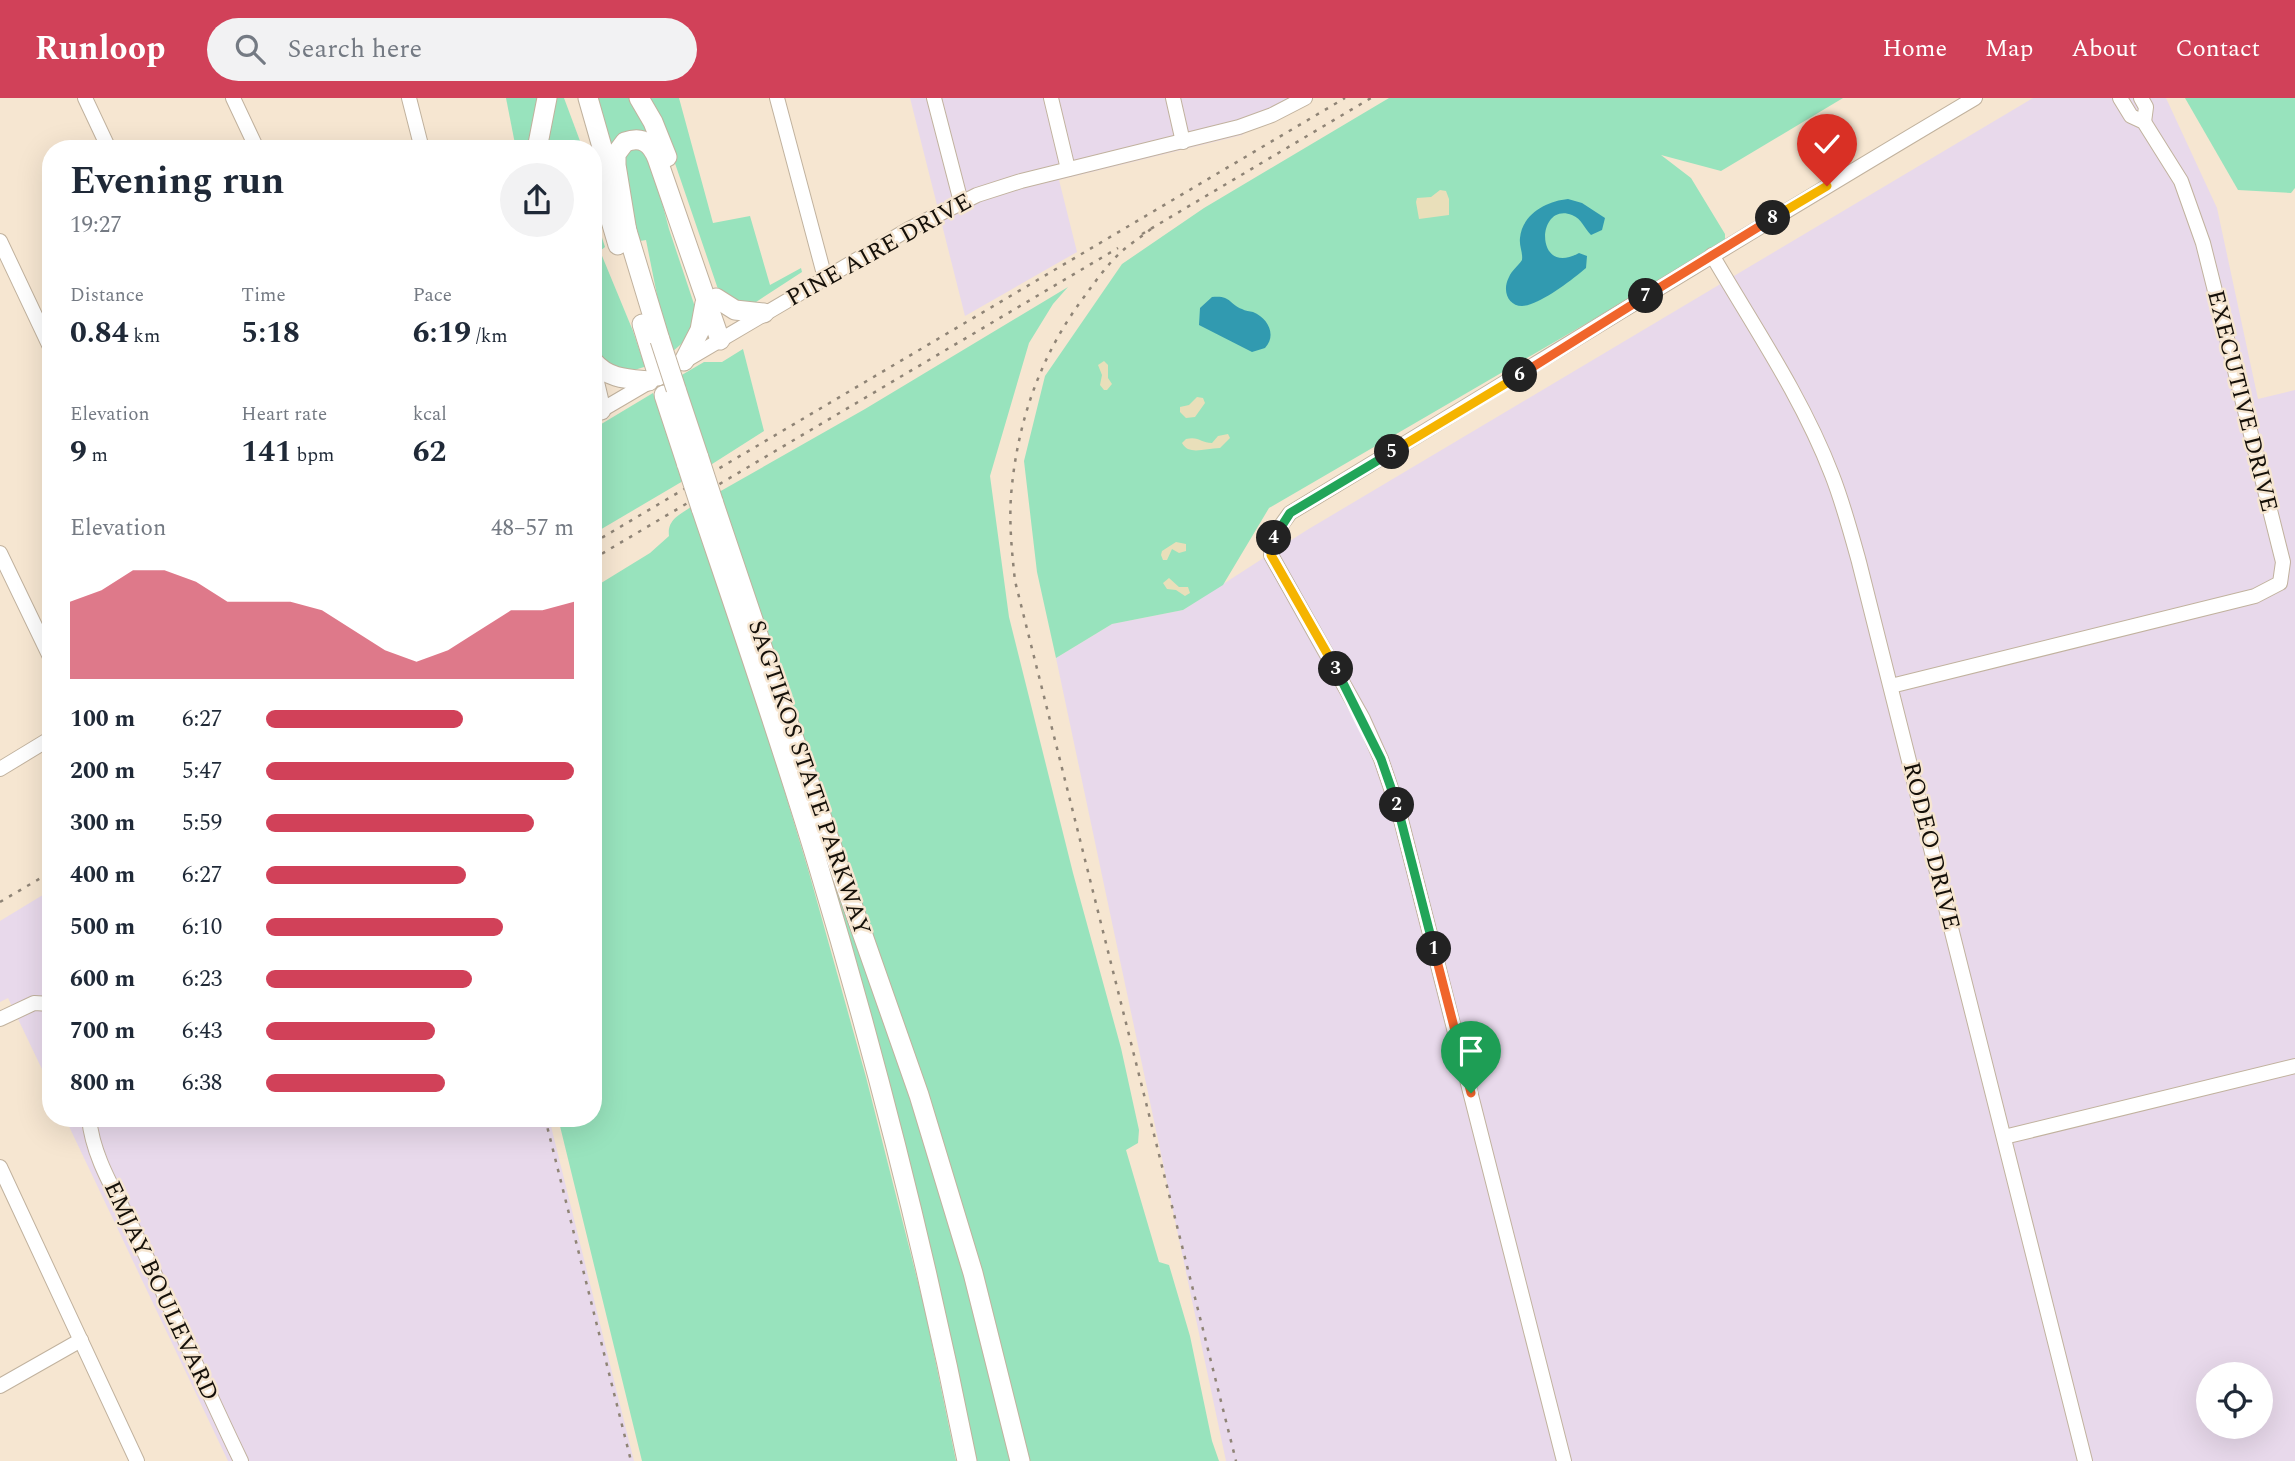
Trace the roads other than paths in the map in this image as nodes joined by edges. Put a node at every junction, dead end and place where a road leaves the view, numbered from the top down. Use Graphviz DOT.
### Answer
graph roads {
  1 [pos="85,98"];
  2 [pos="233,98"];
  3 [pos="409,98"];
  4 [pos="547,98"];
  5 [pos="576,98"];
  6 [pos="588,98"];
  7 [pos="639,98"];
  8 [pos="777,98"];
  9 [pos="934,98"];
  10 [pos="1051,98"];
  11 [pos="1173,98"];
  12 [pos="1975,98"];
  13 [pos="2120,98"];
  14 [pos="2141,98"];
  15 [pos="1299,100"];
  16 [pos="2144,122"];
  17 [pos="105,140"];
  18 [pos="253,140"];
  19 [pos="420,140"];
  20 [pos="539,140"];
  21 [pos="588,140"];
  22 [pos="598,140"];
  23 [pos="1183,142"];
  24 [pos="602,155"];
  25 [pos="1068,169"];
  26 [pos="602,182"];
  27 [pos="602,200"];
  28 [pos="961,202"];
  29 [pos="620,229"];
  30 [pos="0,241"];
  31 [pos="1712,255"];
  32 [pos="825,278"];
  33 [pos="711,299"];
  34 [pos="764,313"];
  35 [pos="42,321"];
  36 [pos="724,337"];
  37 [pos="684,361"];
  38 [pos="602,368"];
  39 [pos="663,389"];
  40 [pos="602,411"];
  41 [pos="707,504"];
  42 [pos="0,553"];
  43 [pos="42,640"];
  44 [pos="1891,686"];
  45 [pos="42,743"];
  46 [pos="0,769"];
  47 [pos="42,1003"];
  48 [pos="0,1019"];
  49 [pos="2295,1066"];
  50 [pos="90,1127"];
  51 [pos="2004,1137"];
  52 [pos="0,1167"];
  53 [pos="6,1198"];
  54 [pos="80,1340"];
  55 [pos="0,1386"];
  56 [pos="137,1461"];
  57 [pos="241,1461"];
  58 [pos="967,1461"];
  59 [pos="1020,1461"];
  60 [pos="1564,1461"];
  61 [pos="2085,1461"];
  1 -- 17 [label="street"];
  2 -- 18 [label="street"];
  3 -- 19 [label="street"];
  4 -- 20 [label="highway"];
  5 -- 21 [label="highway"];
  6 -- 22 [label="highway, SAGTIKOS STATE PARKWAY"];
  7 -- 33 [label="highway"];
  8 -- 32 [label="street"];
  9 -- 28 [label="street"];
  10 -- 25 [label="street"];
  11 -- 23 [label="street"];
  12 -- 31 [label="street"];
  13 -- 16 [label="street, EXECUTIVE DRIVE"];
  14 -- 16 [label="street, EXECUTIVE DRIVE"];
  15 -- 23 [label="street, PINE AIRE DRIVE"];
  16 -- 44 [label="street, EXECUTIVE DRIVE"];
  23 -- 25 [label="street, PINE AIRE DRIVE"];
  24 -- 29 [label="highway, SAGTIKOS STATE PARKWAY"];
  25 -- 28 [label="street, PINE AIRE DRIVE"];
  26 -- 29 [label="highway, SAGTIKOS STATE PARKWAY"];
  27 -- 29 [label="highway"];
  28 -- 32 [label="street, PINE AIRE DRIVE"];
  29 -- 33 [label="highway"];
  29 -- 39 [label="highway, SAGTIKOS STATE PARKWAY, bridge"];
  30 -- 35 [label="street"];
  31 -- 44 [label="street, RODEO DRIVE"];
  31 -- 60 [label="street"];
  32 -- 34 [label="street, PINE AIRE DRIVE"];
  33 -- 34 [label="highway"];
  33 -- 36 [label="highway"];
  33 -- 37 [label="highway"];
  34 -- 36 [label="street, PINE AIRE DRIVE"];
  36 -- 37 [label="street, PINE AIRE DRIVE"];
  37 -- 39 [label="street, PINE AIRE DRIVE"];
  38 -- 39 [label="highway"];
  39 -- 40 [label="street, PINE AIRE DRIVE"];
  39 -- 41 [label="highway, SAGTIKOS STATE PARKWAY, bridge"];
  41 -- 58 [label="highway, SAGTIKOS STATE PARKWAY"];
  41 -- 59 [label="highway, SAGTIKOS STATE PARKWAY"];
  42 -- 43 [label="street"];
  44 -- 51 [label="street, RODEO DRIVE"];
  45 -- 46 [label="street"];
  47 -- 48 [label="street"];
  49 -- 51 [label="street"];
  50 -- 57 [label="street, EMJAY BOULEVARD"];
  51 -- 61 [label="street, RODEO DRIVE"];
  52 -- 53 [label="street"];
  53 -- 54 [label="street"];
  54 -- 55 [label="street"];
  54 -- 56 [label="street"];
}
